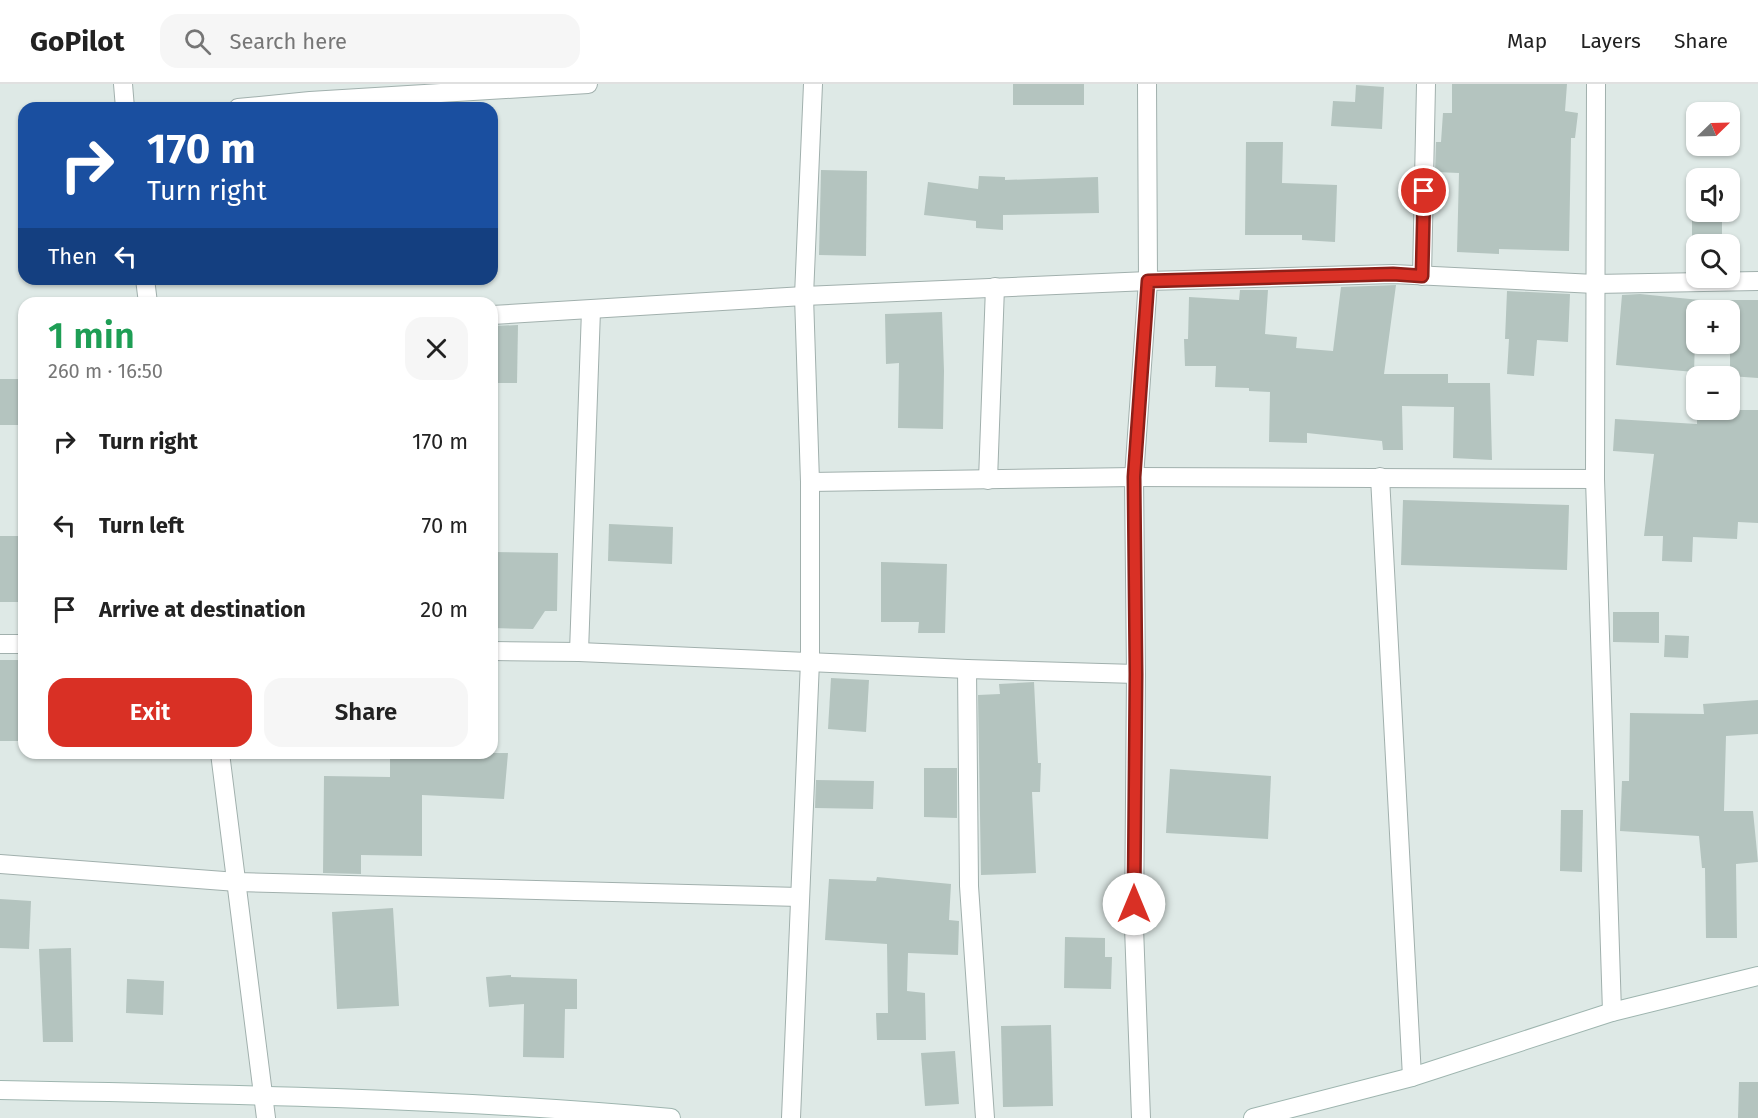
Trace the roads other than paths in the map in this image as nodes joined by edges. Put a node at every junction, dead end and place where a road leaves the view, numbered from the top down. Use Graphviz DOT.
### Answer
graph roads {
  1 [pos="123,84"];
  2 [pos="588,84"];
  3 [pos="813,84"];
  4 [pos="1147,84"];
  5 [pos="1426,84"];
  6 [pos="1596,84"];
  7 [pos="505,87"];
  8 [pos="310,93"];
  9 [pos="124,102"];
  10 [pos="267,102"];
  11 [pos="1422,276"];
  12 [pos="1148,281"];
  13 [pos="1758,281"];
  14 [pos="1595,284"];
  15 [pos="995,287"];
  16 [pos="804,296"];
  17 [pos="591,309"];
  18 [pos="498,315"];
  19 [pos="1134,477"];
  20 [pos="1380,477"];
  21 [pos="1595,479"];
  22 [pos="988,480"];
  23 [pos="810,482"];
  24 [pos="0,644"];
  25 [pos="18,644"];
  26 [pos="498,651"];
  27 [pos="579,652"];
  28 [pos="810,661"];
  29 [pos="967,669"];
  30 [pos="1136,674"];
  31 [pos="221,759"];
  32 [pos="0,864"];
  33 [pos="237,882"];
  34 [pos="799,897"];
  35 [pos="1758,976"];
  36 [pos="1612,1012"];
  37 [pos="1412,1077"];
  38 [pos="0,1090"];
  39 [pos="262,1094"];
  40 [pos="600,1115"];
  41 [pos="266,1118"];
  42 [pos="671,1118"];
  43 [pos="791,1118"];
  44 [pos="985,1118"];
  45 [pos="1141,1118"];
  46 [pos="1253,1118"];
  1 -- 9 [label="street"];
  2 -- 7 [label="street"];
  3 -- 16 [label="street"];
  4 -- 12 [label="street"];
  5 -- 11 [label="street"];
  6 -- 14 [label="street"];
  7 -- 8 [label="street"];
  8 -- 10 [label="street"];
  11 -- 12 [label="street"];
  11 -- 14 [label="street"];
  12 -- 15 [label="street"];
  12 -- 19 [label="street"];
  13 -- 14 [label="street"];
  14 -- 21 [label="street"];
  15 -- 16 [label="street"];
  15 -- 22 [label="street"];
  16 -- 17 [label="street"];
  16 -- 23 [label="street"];
  17 -- 18 [label="street"];
  17 -- 27 [label="street"];
  19 -- 20 [label="street"];
  19 -- 22 [label="street"];
  19 -- 30 [label="street"];
  20 -- 21 [label="street"];
  20 -- 37 [label="street"];
  21 -- 36 [label="street"];
  22 -- 23 [label="street"];
  23 -- 28 [label="street"];
  24 -- 25 [label="street"];
  26 -- 27 [label="street"];
  27 -- 28 [label="street"];
  28 -- 29 [label="street"];
  28 -- 34 [label="street"];
  29 -- 30 [label="street"];
  29 -- 44 [label="street"];
  30 -- 45 [label="street"];
  31 -- 33 [label="street"];
  32 -- 33 [label="street"];
  33 -- 34 [label="street"];
  33 -- 39 [label="street"];
  34 -- 43 [label="street"];
  35 -- 36 [label="street"];
  36 -- 37 [label="street"];
  37 -- 46 [label="street"];
  38 -- 39 [label="street"];
  39 -- 40 [label="street"];
  39 -- 41 [label="street"];
  40 -- 42 [label="street"];
}
